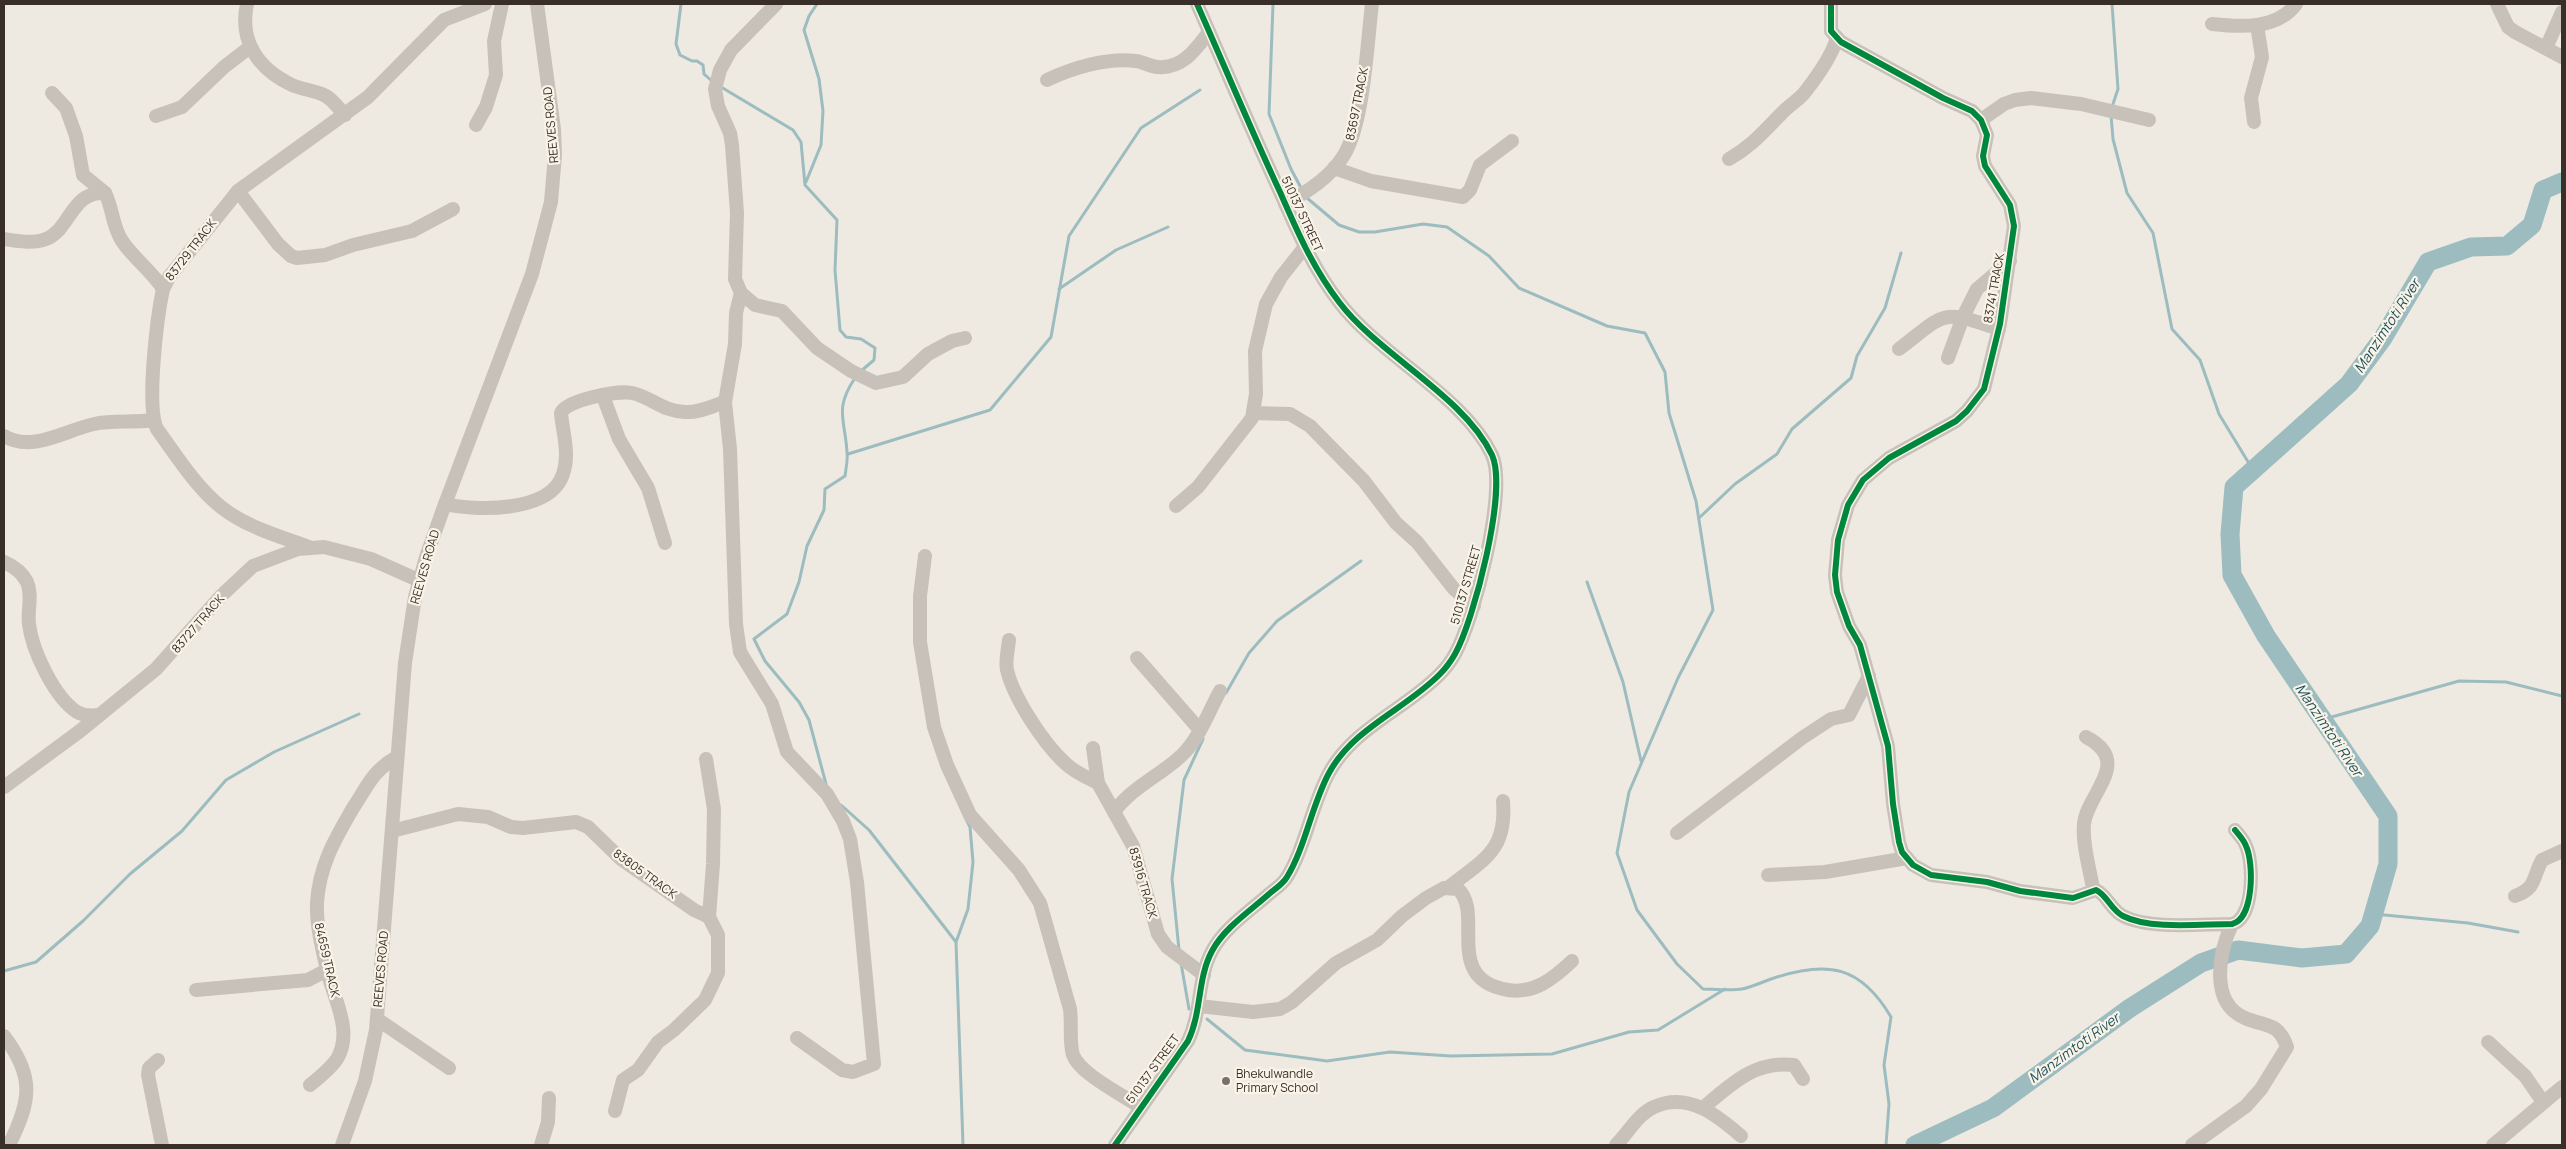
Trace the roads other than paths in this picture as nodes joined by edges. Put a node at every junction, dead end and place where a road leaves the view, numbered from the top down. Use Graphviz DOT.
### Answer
graph roads {
  1 [pos="247,4"];
  2 [pos="485,4"];
  3 [pos="502,4"];
  4 [pos="538,4"];
  5 [pos="776,4"];
  6 [pos="1197,4"];
  7 [pos="1372,4"];
  8 [pos="1831,4"];
  9 [pos="2296,4"];
  10 [pos="2497,4"];
  11 [pos="2562,12"];
  12 [pos="2212,24"];
  13 [pos="2254,25"];
  14 [pos="1209,32"];
  15 [pos="1837,38"];
  16 [pos="250,48"];
  17 [pos="2546,48"];
  18 [pos="2562,56"];
  19 [pos="1047,80"];
  20 [pos="52,93"];
  21 [pos="345,115"];
  22 [pos="156,116"];
  23 [pos="1981,120"];
  24 [pos="2149,120"];
  25 [pos="2254,122"];
  26 [pos="476,125"];
  27 [pos="1512,141"];
  28 [pos="1729,159"];
  29 [pos="1334,168"];
  30 [pos="238,192"];
  31 [pos="105,193"];
  32 [pos="1285,204"];
  33 [pos="454,209"];
  34 [pos="4,238"];
  35 [pos="1304,248"];
  36 [pos="2010,261"];
  37 [pos="163,290"];
  38 [pos="741,293"];
  39 [pos="1963,317"];
  40 [pos="1999,329"];
  41 [pos="965,338"];
  42 [pos="1899,349"];
  43 [pos="1948,358"];
  44 [pos="603,396"];
  45 [pos="725,402"];
  46 [pos="1253,413"];
  47 [pos="153,420"];
  48 [pos="4,436"];
  49 [pos="445,504"];
  50 [pos="1176,506"];
  51 [pos="665,543"];
  52 [pos="309,546"];
  53 [pos="925,556"];
  54 [pos="4,562"];
  55 [pos="418,580"];
  56 [pos="1474,606"];
  57 [pos="1009,640"];
  58 [pos="1137,658"];
  59 [pos="1869,676"];
  60 [pos="1220,691"];
  61 [pos="99,716"];
  62 [pos="1199,729"];
  63 [pos="2086,737"];
  64 [pos="1093,748"];
  65 [pos="397,758"];
  66 [pos="706,759"];
  67 [pos="1098,783"];
  68 [pos="4,788"];
  69 [pos="1503,801"];
  70 [pos="1114,812"];
  71 [pos="2235,830"];
  72 [pos="392,831"];
  73 [pos="1677,833"];
  74 [pos="2562,851"];
  75 [pos="1907,858"];
  76 [pos="1768,875"];
  77 [pos="1448,887"];
  78 [pos="2093,890"];
  79 [pos="2515,896"];
  80 [pos="704,915"];
  81 [pos="2232,924"];
  82 [pos="1572,962"];
  83 [pos="327,970"];
  84 [pos="1204,975"];
  85 [pos="196,990"];
  86 [pos="1199,1006"];
  87 [pos="377,1020"];
  88 [pos="4,1036"];
  89 [pos="796,1038"];
  90 [pos="2488,1042"];
  91 [pos="158,1060"];
  92 [pos="449,1068"];
  93 [pos="1803,1078"];
  94 [pos="310,1085"];
  95 [pos="2562,1087"];
  96 [pos="550,1098"];
  97 [pos="2543,1102"];
  98 [pos="1140,1107"];
  99 [pos="1703,1108"];
  100 [pos="615,1111"];
  101 [pos="1741,1136"];
  102 [pos="9,1145"];
  103 [pos="162,1145"];
  104 [pos="342,1145"];
  105 [pos="541,1145"];
  106 [pos="1115,1145"];
  107 [pos="1616,1145"];
  108 [pos="2192,1145"];
  109 [pos="2494,1145"];
  1 -- 16 [label="street"];
  2 -- 21 [label="street, 83729 TRACK"];
  3 -- 26 [label="street"];
  4 -- 49 [label="street, REEVES ROAD"];
  5 -- 38 [label="street"];
  6 -- 14 [label="street, 510137 STREET"];
  7 -- 29 [label="street, 83697 TRACK"];
  8 -- 15 [label="street"];
  9 -- 13 [label="street"];
  10 -- 17 [label="street"];
  11 -- 17 [label="street"];
  12 -- 13 [label="street"];
  13 -- 25 [label="street"];
  14 -- 19 [label="street"];
  14 -- 32 [label="street, 510137 STREET"];
  15 -- 23 [label="street"];
  15 -- 28 [label="street"];
  16 -- 21 [label="street"];
  16 -- 22 [label="street"];
  17 -- 18 [label="street"];
  20 -- 31 [label="street"];
  21 -- 30 [label="street, 83729 TRACK"];
  23 -- 24 [label="street"];
  23 -- 36 [label="street, 83741 TRACK"];
  27 -- 29 [label="street"];
  29 -- 32 [label="street, 83697 TRACK"];
  30 -- 33 [label="street"];
  30 -- 37 [label="street, 83729 TRACK"];
  31 -- 34 [label="street"];
  31 -- 37 [label="street"];
  32 -- 35 [label="street, 510137 STREET"];
  35 -- 46 [label="street"];
  35 -- 56 [label="street, 510137 STREET"];
  36 -- 39 [label="street"];
  36 -- 40 [label="street, 83741 TRACK"];
  37 -- 47 [label="street, 83729 TRACK"];
  38 -- 41 [label="street"];
  38 -- 45 [label="street"];
  39 -- 40 [label="street"];
  39 -- 42 [label="street"];
  39 -- 43 [label="street"];
  40 -- 59 [label="street, 83741 TRACK"];
  44 -- 45 [label="street"];
  44 -- 49 [label="street"];
  44 -- 51 [label="street"];
  45 -- 89 [label="street"];
  46 -- 50 [label="street"];
  46 -- 56 [label="street"];
  47 -- 48 [label="street"];
  47 -- 52 [label="street"];
  49 -- 55 [label="street, REEVES ROAD"];
  52 -- 55 [label="street, 83727 TRACK"];
  52 -- 61 [label="street, 83727 TRACK"];
  53 -- 98 [label="street"];
  54 -- 61 [label="street"];
  55 -- 65 [label="street, REEVES ROAD"];
  56 -- 84 [label="street, 510137 STREET"];
  57 -- 67 [label="street"];
  58 -- 62 [label="street"];
  59 -- 73 [label="street"];
  59 -- 75 [label="street, 83741 TRACK"];
  60 -- 62 [label="street"];
  61 -- 68 [label="street, 83727 TRACK"];
  62 -- 70 [label="street"];
  63 -- 78 [label="street"];
  64 -- 67 [label="street, 83916 TRACK"];
  65 -- 72 [label="street, REEVES ROAD"];
  65 -- 83 [label="street, 84659 TRACK"];
  66 -- 80 [label="street"];
  67 -- 70 [label="street, 83916 TRACK"];
  69 -- 77 [label="street"];
  70 -- 84 [label="street, 83916 TRACK"];
  71 -- 81 [label="street"];
  72 -- 80 [label="street, 83805 TRACK"];
  72 -- 87 [label="street, REEVES ROAD"];
  74 -- 79 [label="street"];
  75 -- 76 [label="street"];
  75 -- 78 [label="street"];
  77 -- 82 [label="street"];
  77 -- 86 [label="street"];
  78 -- 81 [label="street"];
  80 -- 100 [label="street"];
  81 -- 108 [label="street"];
  83 -- 85 [label="street"];
  83 -- 94 [label="street, 84659 TRACK"];
  84 -- 86 [label="street, 510137 STREET"];
  86 -- 98 [label="street, 510137 STREET"];
  87 -- 92 [label="street"];
  87 -- 104 [label="street, REEVES ROAD"];
  88 -- 102 [label="street"];
  90 -- 97 [label="street"];
  91 -- 103 [label="street"];
  93 -- 99 [label="street"];
  95 -- 97 [label="street"];
  96 -- 105 [label="street"];
  97 -- 109 [label="street"];
  98 -- 106 [label="street, 510137 STREET"];
  99 -- 101 [label="street"];
  99 -- 107 [label="street"];
}
